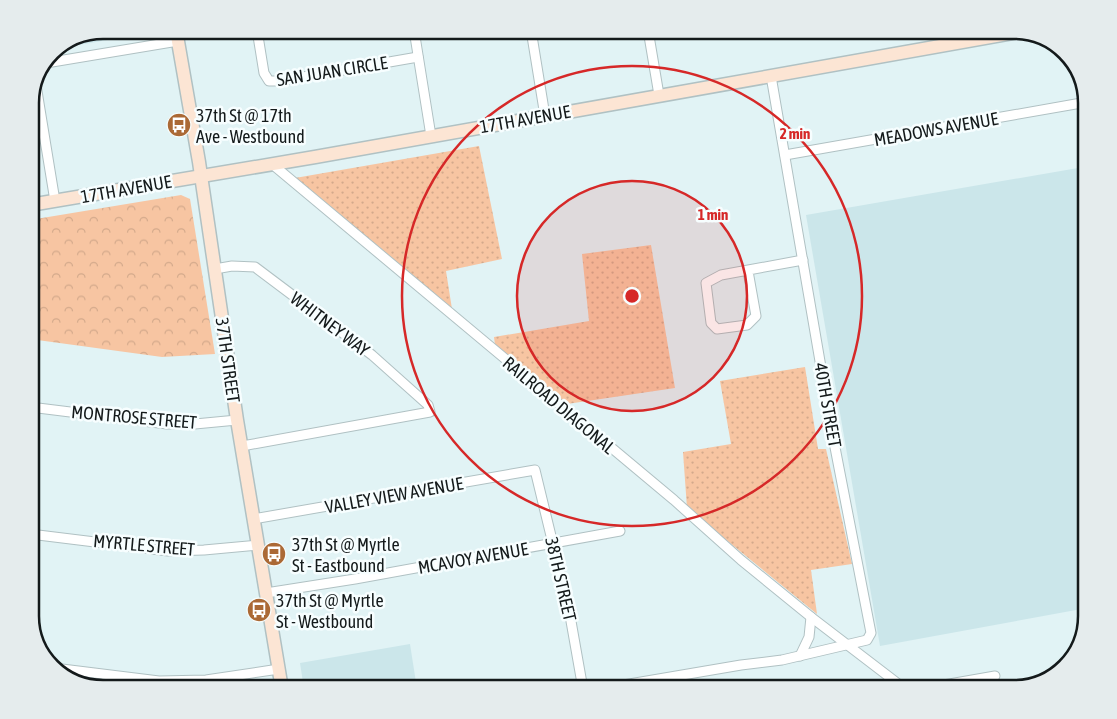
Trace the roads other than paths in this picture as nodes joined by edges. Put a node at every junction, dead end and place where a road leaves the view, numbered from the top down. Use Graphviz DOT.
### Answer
graph roads {
  1 [pos="158,39"];
  2 [pos="178,39"];
  3 [pos="258,39"];
  4 [pos="415,39"];
  5 [pos="532,39"];
  6 [pos="650,39"];
  7 [pos="980,39"];
  8 [pos="418,57"];
  9 [pos="56,60"];
  10 [pos="771,76"];
  11 [pos="659,95"];
  12 [pos="39,103"];
  13 [pos="1078,104"];
  14 [pos="545,116"];
  15 [pos="431,136"];
  16 [pos="785,155"];
  17 [pos="272,164"];
  18 [pos="201,176"];
  19 [pos="55,201"];
  20 [pos="39,204"];
  21 [pos="803,260"];
  22 [pos="215,268"];
  23 [pos="748,271"];
  24 [pos="39,408"];
  25 [pos="237,420"];
  26 [pos="242,446"];
  27 [pos="535,470"];
  28 [pos="253,519"];
  29 [pos="620,531"];
  30 [pos="39,535"];
  31 [pos="553,544"];
  32 [pos="258,545"];
  33 [pos="266,593"];
  34 [pos="811,617"];
  35 [pos="848,644"];
  36 [pos="800,656"];
  37 [pos="68,670"];
  38 [pos="279,670"];
  39 [pos="995,676"];
  40 [pos="151,680"];
  41 [pos="206,680"];
  42 [pos="281,680"];
  43 [pos="581,680"];
  44 [pos="655,680"];
  45 [pos="894,680"];
  46 [pos="972,680"];
  1 -- 9 [label="street"];
  2 -- 18 [label="main road, 37TH STREET"];
  3 -- 8 [label="street, SAN JUAN CIRCLE"];
  4 -- 8 [label="street"];
  5 -- 14 [label="street"];
  6 -- 11 [label="street"];
  7 -- 10 [label="main road, 17TH AVENUE"];
  8 -- 15 [label="street"];
  10 -- 11 [label="main road, 17TH AVENUE"];
  10 -- 16 [label="street, 40TH STREET"];
  11 -- 14 [label="main road, 17TH AVENUE"];
  12 -- 19 [label="street"];
  13 -- 16 [label="street, MEADOWS AVENUE"];
  14 -- 15 [label="main road, 17TH AVENUE"];
  15 -- 17 [label="main road, 17TH AVENUE"];
  16 -- 21 [label="street, 40TH STREET"];
  17 -- 18 [label="main road, 17TH AVENUE"];
  17 -- 34 [label="street, RAILROAD DIAGONAL"];
  18 -- 19 [label="main road, 17TH AVENUE"];
  18 -- 22 [label="main road, 37TH STREET"];
  19 -- 20 [label="main road, 17TH AVENUE"];
  21 -- 23 [label="street"];
  21 -- 35 [label="street, 40TH STREET"];
  22 -- 25 [label="main road, 37TH STREET"];
  22 -- 26 [label="street, WHITNEY WAY"];
  23 -- 23 [label="street"];
  24 -- 25 [label="street, MONTROSE STREET"];
  25 -- 26 [label="main road, 37TH STREET"];
  26 -- 28 [label="main road, 37TH STREET"];
  27 -- 28 [label="street, VALLEY VIEW AVENUE"];
  27 -- 31 [label="street, 38TH STREET"];
  28 -- 32 [label="main road, 37TH STREET"];
  29 -- 31 [label="street, MCAVOY AVENUE"];
  30 -- 32 [label="street, MYRTLE STREET"];
  31 -- 33 [label="street, MCAVOY AVENUE"];
  31 -- 43 [label="street, 38TH STREET"];
  32 -- 33 [label="main road, 37TH STREET"];
  33 -- 38 [label="main road, 37TH STREET"];
  34 -- 35 [label="street, RAILROAD DIAGONAL"];
  34 -- 36 [label="street"];
  35 -- 36 [label="street, 40TH STREET"];
  35 -- 45 [label="street"];
  36 -- 44 [label="street, 40TH STREET"];
  37 -- 40 [label="street"];
  38 -- 41 [label="street"];
  38 -- 42 [label="main road, 37TH STREET"];
  39 -- 46 [label="street"];
}
